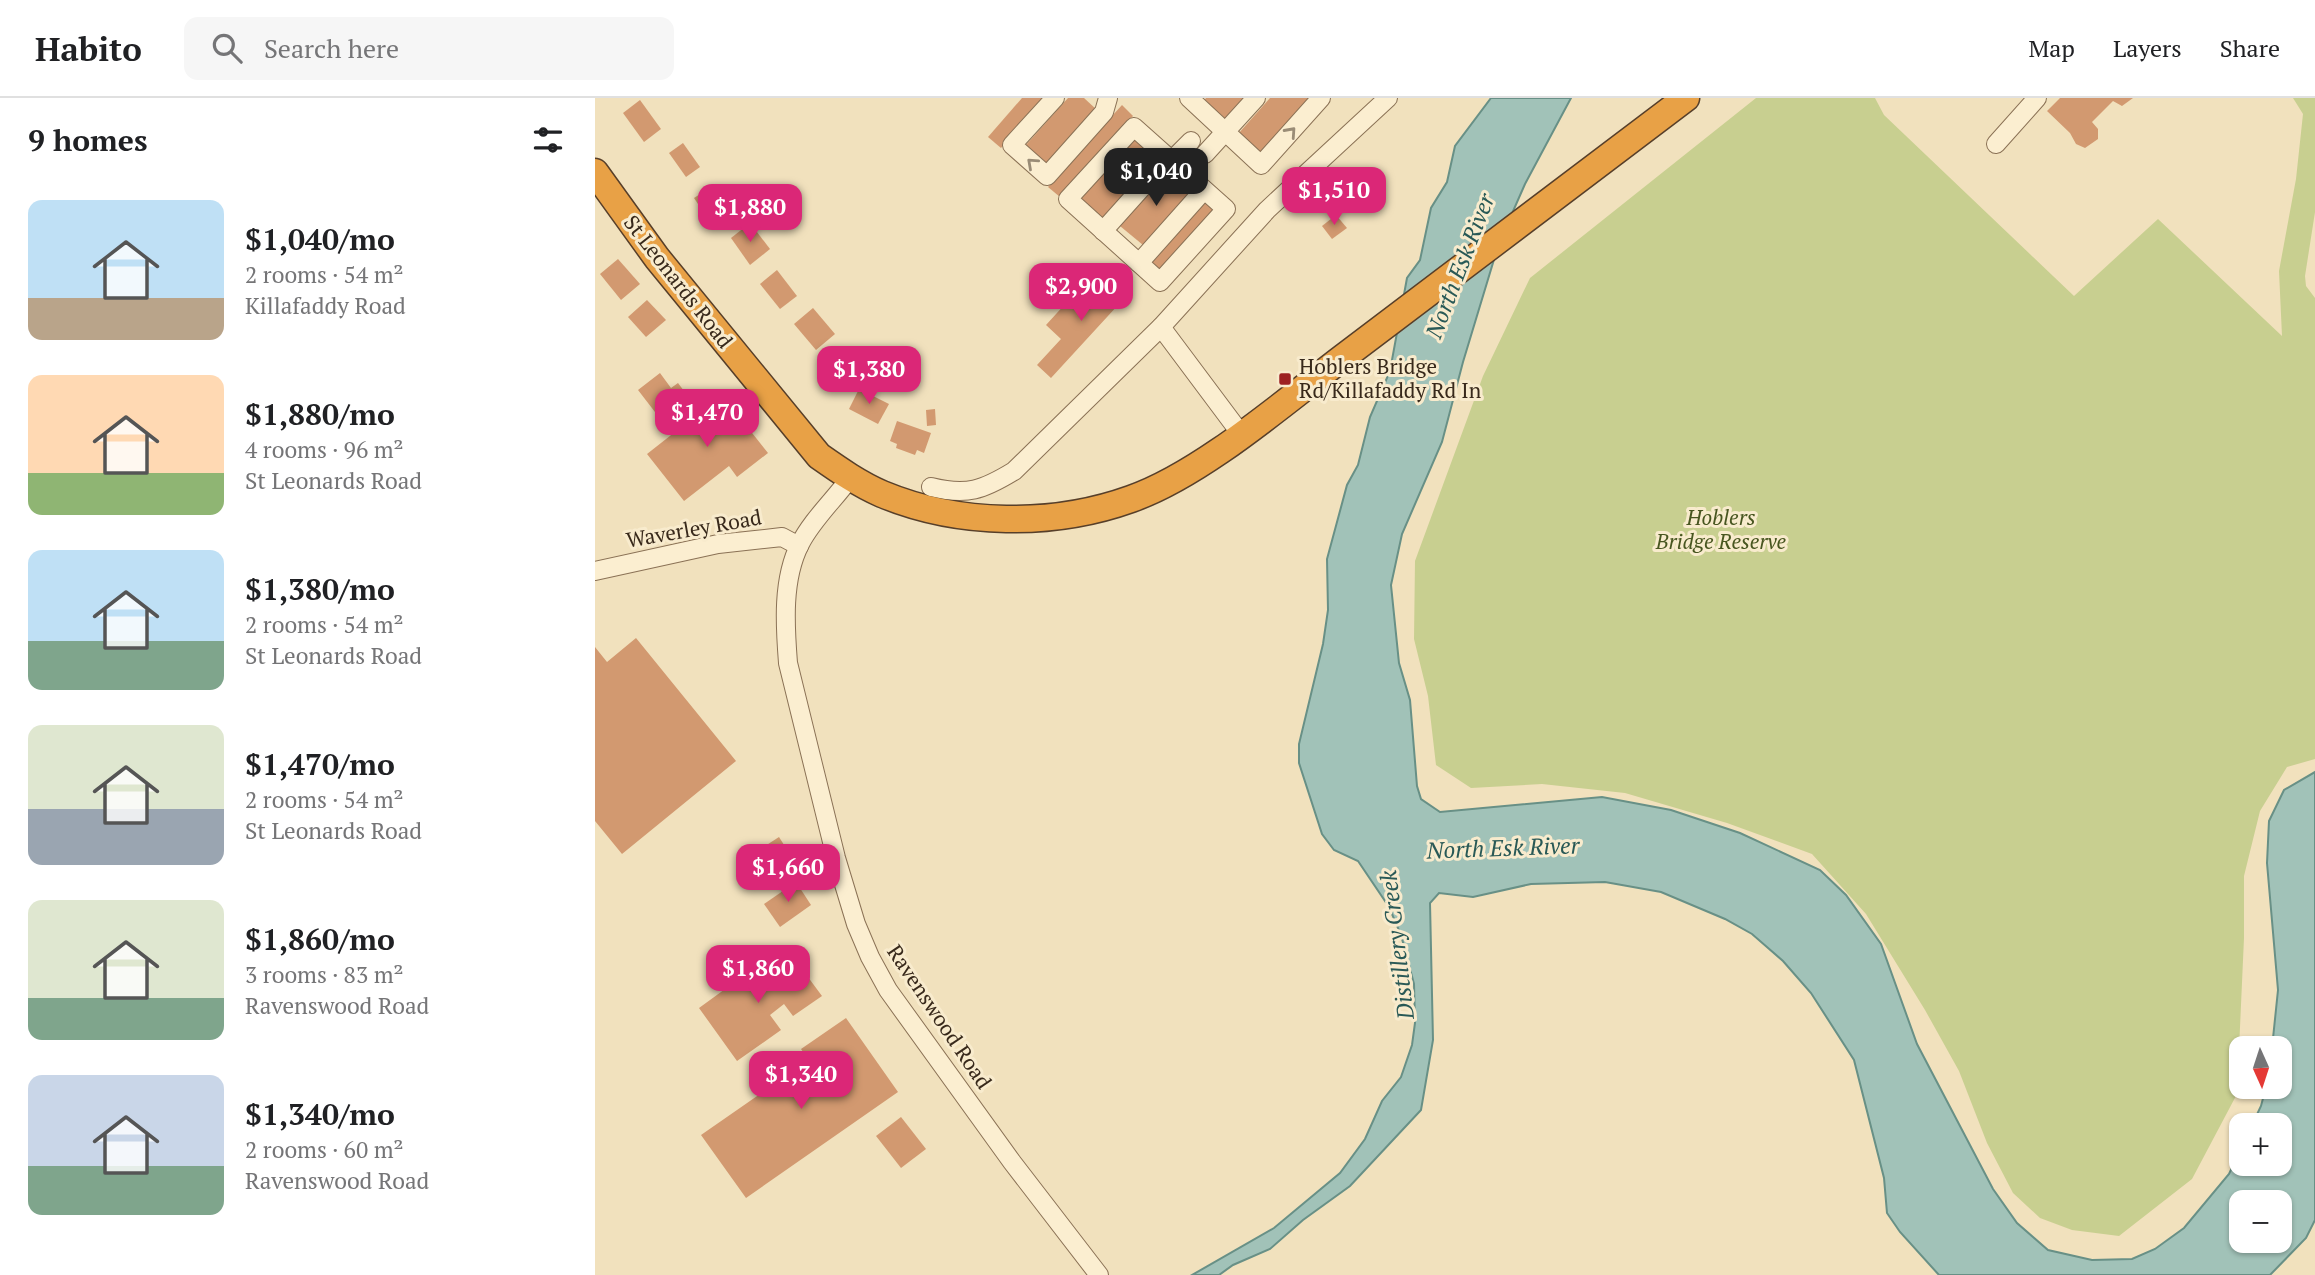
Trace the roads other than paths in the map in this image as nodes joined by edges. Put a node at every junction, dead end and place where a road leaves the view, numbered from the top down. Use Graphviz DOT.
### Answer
graph roads {
  1 [pos="1055,98"];
  2 [pos="1189,98"];
  3 [pos="1256,98"];
  4 [pos="1321,98"];
  5 [pos="1388,98"];
  6 [pos="1686,98"];
  7 [pos="2037,98"];
  8 [pos="1105,99"];
  9 [pos="1225,133"];
  10 [pos="1191,141"];
  11 [pos="1996,144"];
  12 [pos="1205,154"];
  13 [pos="1171,161"];
  14 [pos="595,172"];
  15 [pos="1204,190"];
  16 [pos="1103,231"];
  17 [pos="1139,263"];
  18 [pos="1161,327"];
  19 [pos="1241,434"];
  20 [pos="851,478"];
  21 [pos="931,487"];
  22 [pos="799,546"];
  23 [pos="595,570"];
  24 [pos="1098,1275"];
  8 -- 1 [label="street, one-way"];
  2 -- 9 [label="street"];
  3 -- 9 [label="street"];
  9 -- 4 [label="street, one-way"];
  5 -- 18 [label="street"];
  6 -- 19 [label="highway, St Leonards Road"];
  7 -- 11 [label="street"];
  9 -- 12 [label="street"];
  10 -- 13 [label="street"];
  13 -- 15 [label="street"];
  13 -- 16 [label="street"];
  13 -- 16 [label="street"];
  14 -- 20 [label="highway, St Leonards Road"];
  15 -- 17 [label="street"];
  15 -- 17 [label="street"];
  16 -- 17 [label="street"];
  18 -- 19 [label="street"];
  18 -- 21 [label="street"];
  19 -- 20 [label="highway, St Leonards Road"];
  20 -- 22 [label="street, Ravenswood Road"];
  22 -- 23 [label="street, Waverley Road"];
  22 -- 24 [label="street, Ravenswood Road"];
}
